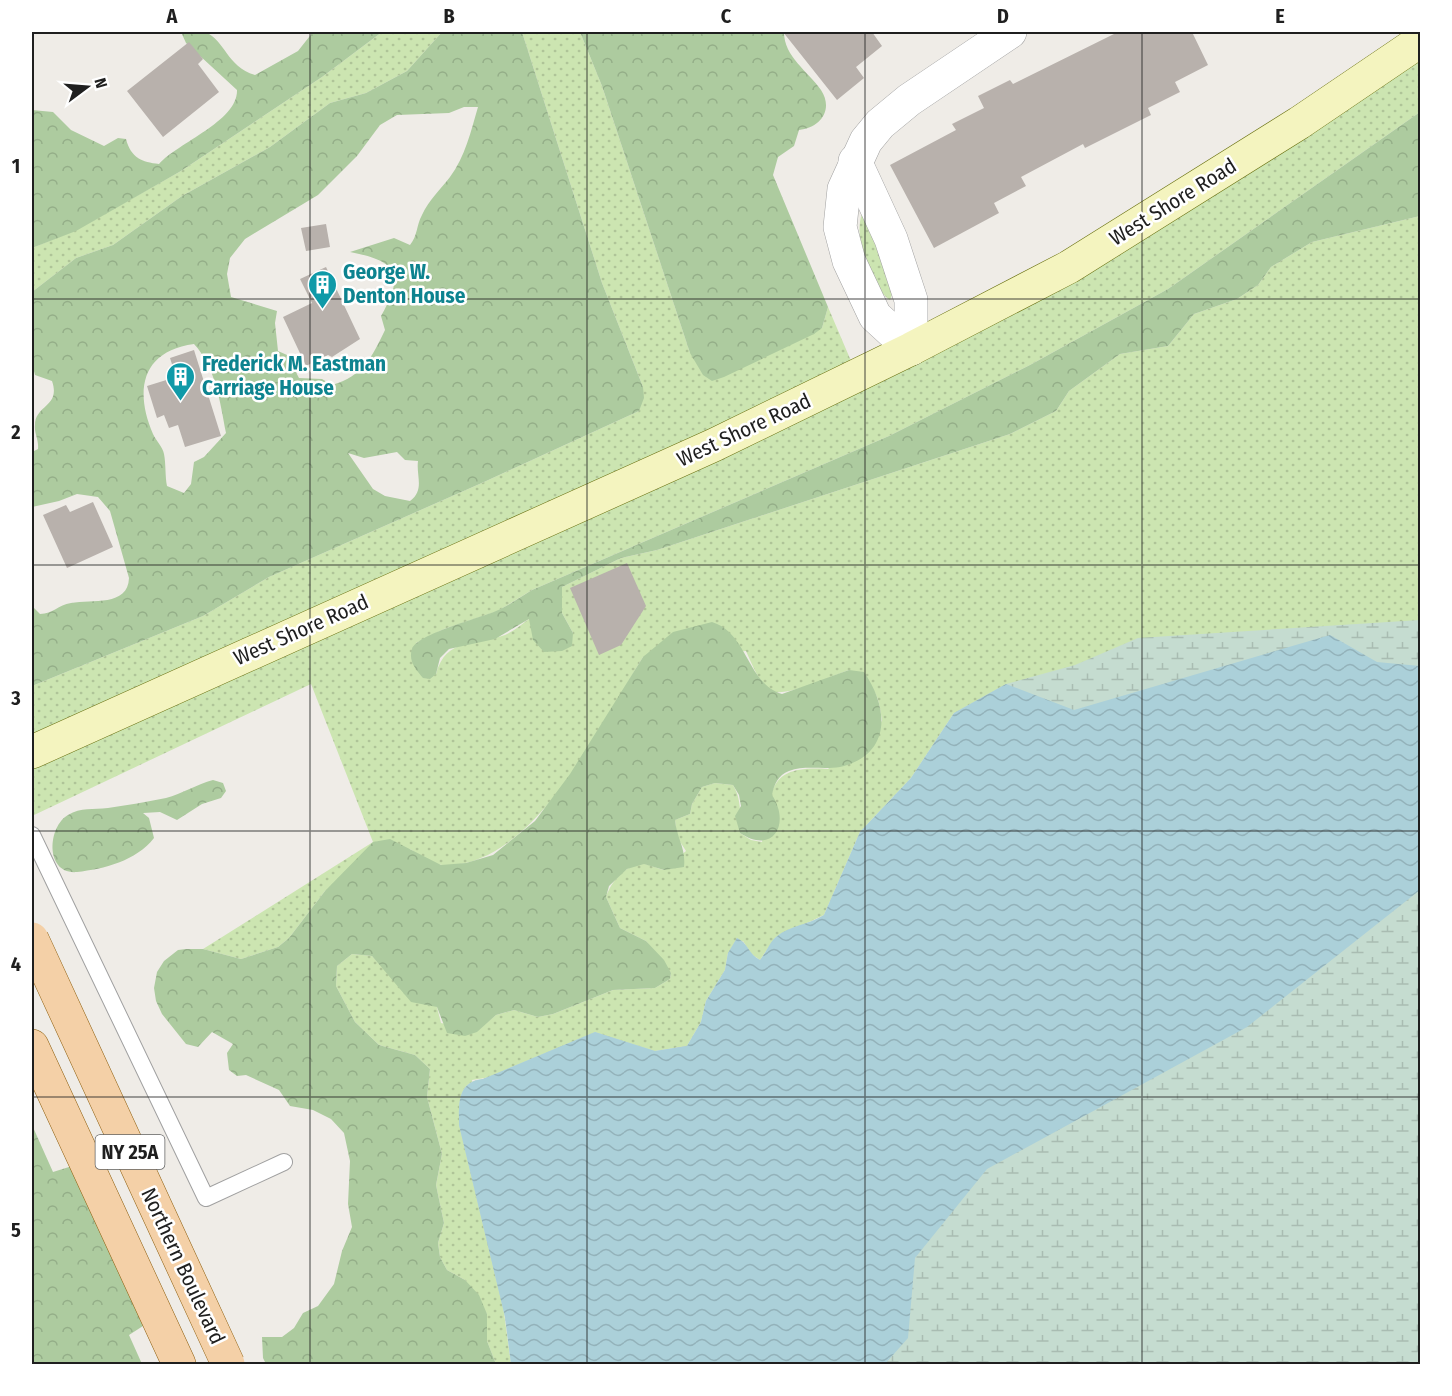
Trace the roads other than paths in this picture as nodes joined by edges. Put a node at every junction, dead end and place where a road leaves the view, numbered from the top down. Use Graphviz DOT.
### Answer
graph roads {
  1 [pos="1010,32"];
  2 [pos="1420,41"];
  3 [pos="855,161"];
  4 [pos="911,349"];
  5 [pos="32,752"];
  6 [pos="32,836"];
  7 [pos="32,939"];
  8 [pos="32,1046"];
  9 [pos="284,1162"];
  10 [pos="179,1365"];
  11 [pos="228,1365"];
  1 -- 3 [label="street"];
  2 -- 4 [label="main road, West Shore Road"];
  3 -- 4 [label="street"];
  3 -- 4 [label="street"];
  4 -- 5 [label="main road, West Shore Road"];
  6 -- 9 [label="lane"];
  7 -- 11 [label="main road, Northern Boulevard / NY 25A, bridge"];
  8 -- 10 [label="main road, NY 25A"];
}
